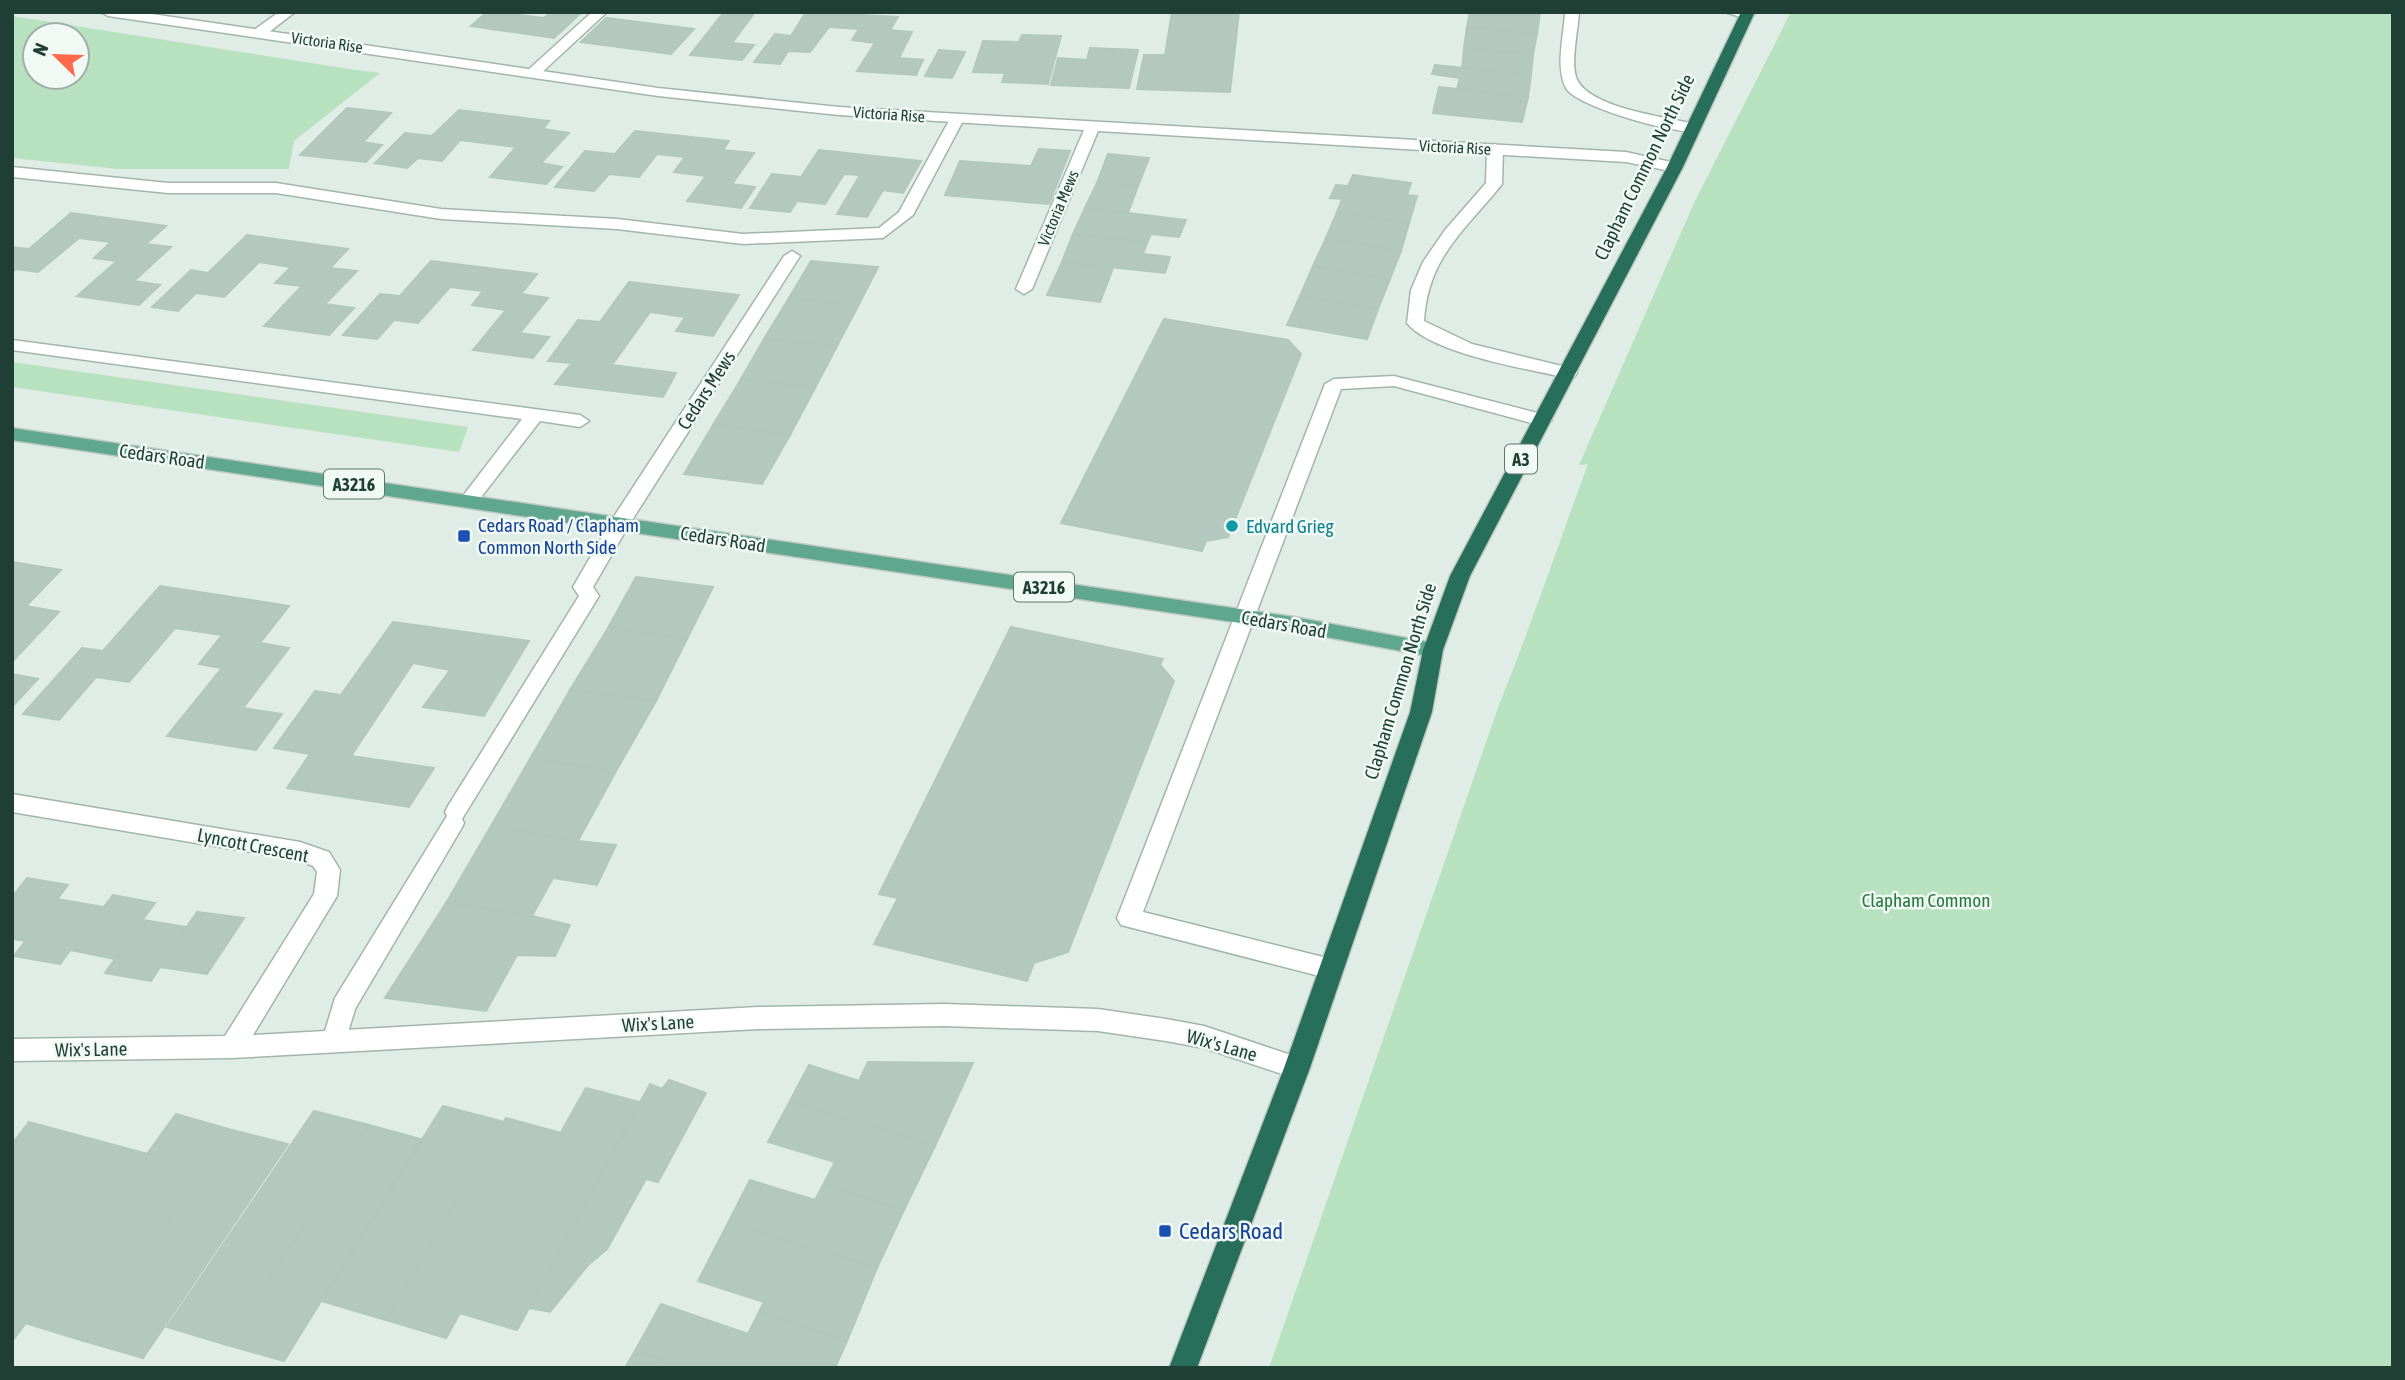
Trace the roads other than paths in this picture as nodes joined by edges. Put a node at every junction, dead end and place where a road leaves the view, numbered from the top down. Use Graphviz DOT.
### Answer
graph roads {
  1 [pos="108,12"];
  2 [pos="288,12"];
  3 [pos="600,12"];
  4 [pos="1572,12"];
  5 [pos="1732,12"];
  6 [pos="1747,14"];
  7 [pos="259,33"];
  8 [pos="533,73"];
  9 [pos="957,119"];
  10 [pos="1093,126"];
  11 [pos="1694,128"];
  12 [pos="1495,149"];
  13 [pos="1675,167"];
  14 [pos="12,172"];
  15 [pos="792,256"];
  16 [pos="1024,289"];
  17 [pos="12,345"];
  18 [pos="1568,373"];
  19 [pos="535,415"];
  20 [pos="1543,420"];
  21 [pos="580,421"];
  22 [pos="12,434"];
  23 [pos="468,501"];
  24 [pos="620,523"];
  25 [pos="1242,617"];
  26 [pos="1433,650"];
  27 [pos="12,803"];
  28 [pos="1331,969"];
  29 [pos="334,1041"];
  30 [pos="232,1047"];
  31 [pos="12,1050"];
  32 [pos="1297,1068"];
  33 [pos="1183,1368"];
  1 -- 7 [label="street, Victoria Rise"];
  2 -- 7 [label="street"];
  3 -- 8 [label="street"];
  4 -- 11 [label="street"];
  5 -- 6 [label="street, Clapham Common North Side"];
  6 -- 11 [label="highway, Clapham Common North Side / A3"];
  7 -- 8 [label="street, Victoria Rise"];
  8 -- 9 [label="street, Victoria Rise"];
  9 -- 10 [label="street, Victoria Rise"];
  9 -- 14 [label="street"];
  10 -- 12 [label="street, Victoria Rise"];
  10 -- 16 [label="street, Victoria Mews"];
  11 -- 13 [label="highway, Clapham Common North Side / A3"];
  12 -- 13 [label="street, Victoria Rise"];
  12 -- 18 [label="street"];
  13 -- 18 [label="highway, Clapham Common North Side / A3"];
  15 -- 24 [label="street, Cedars Mews"];
  17 -- 19 [label="street"];
  18 -- 20 [label="highway, Clapham Common North Side / A3"];
  19 -- 21 [label="street"];
  19 -- 23 [label="street"];
  20 -- 25 [label="street"];
  20 -- 26 [label="highway, Clapham Common North Side / A3"];
  22 -- 23 [label="main road, Cedars Road / A3216"];
  23 -- 24 [label="main road, Cedars Road / A3216"];
  24 -- 25 [label="main road, Cedars Road / A3216"];
  24 -- 29 [label="street, Cedars Mews"];
  25 -- 26 [label="main road, Cedars Road / A3216"];
  25 -- 28 [label="street"];
  26 -- 28 [label="highway, Clapham Common North Side / A3"];
  27 -- 30 [label="street, Lyncott Crescent"];
  28 -- 32 [label="highway, Clapham Common North Side / A3"];
  29 -- 30 [label="street, Wix's Lane"];
  29 -- 32 [label="street, Wix's Lane"];
  30 -- 31 [label="street, Wix's Lane"];
  32 -- 33 [label="highway, Clapham Common North Side / A3"];
}
